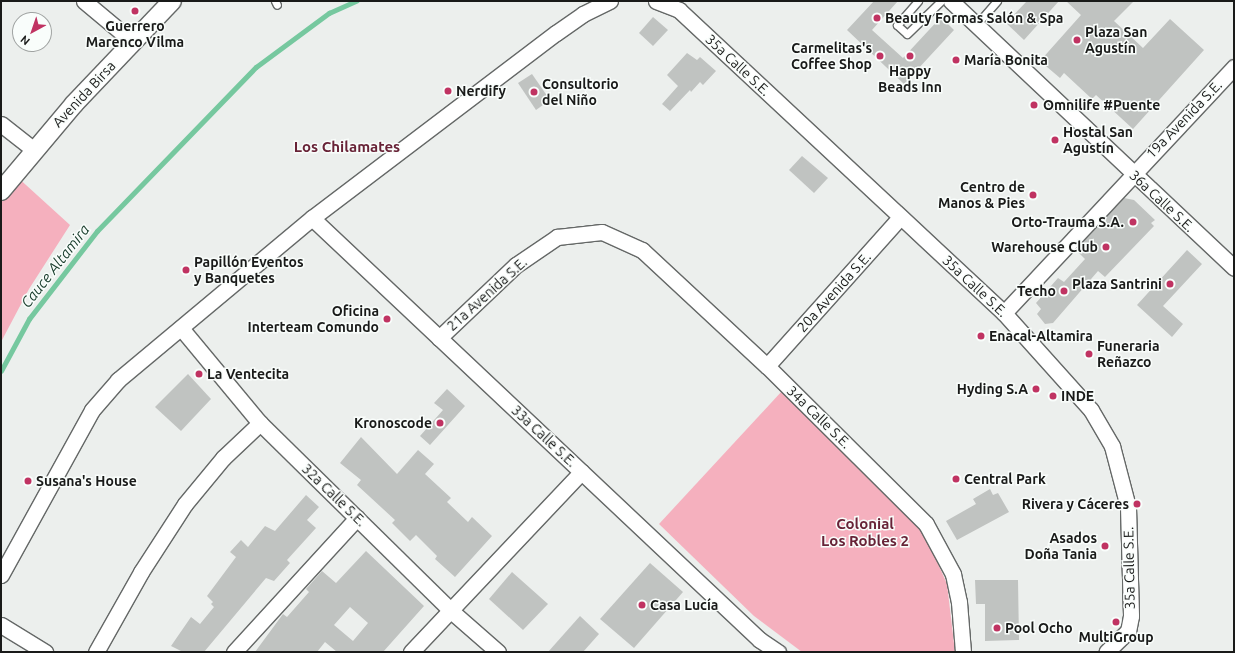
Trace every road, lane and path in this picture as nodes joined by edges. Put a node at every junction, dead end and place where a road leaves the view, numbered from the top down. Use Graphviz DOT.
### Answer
graph roads {
  1 [pos="84,1"];
  2 [pos="172,1"];
  3 [pos="610,1"];
  4 [pos="656,1"];
  5 [pos="918,1"];
  6 [pos="941,1"];
  7 [pos="950,1"];
  8 [pos="997,1"];
  9 [pos="976,25"];
  10 [pos="133,42"];
  11 [pos="1234,67"];
  12 [pos="1,124"];
  13 [pos="34,150"];
  14 [pos="1132,174"];
  15 [pos="1,191"];
  16 [pos="900,217"];
  17 [pos="312,218"];
  18 [pos="602,232"];
  19 [pos="1234,268"];
  20 [pos="1004,313"];
  21 [pos="181,328"];
  22 [pos="439,338"];
  23 [pos="767,366"];
  24 [pos="260,423"];
  25 [pos="581,472"];
  26 [pos="357,518"];
  27 [pos="1,575"];
  28 [pos="450,610"];
  29 [pos="1,625"];
  30 [pos="45,652"];
  31 [pos="96,652"];
  32 [pos="234,652"];
  33 [pos="411,652"];
  34 [pos="498,652"];
  35 [pos="778,652"];
  36 [pos="963,652"];
  37 [pos="1106,652"];
  1 -- 10 [label="street"];
  2 -- 10 [label="street, Avenida Birsa"];
  3 -- 17 [label="street"];
  4 -- 16 [label="street, 35a Calle S.E."];
  5 -- 6 [label="lane"];
  7 -- 9 [label="street, 36a Calle S.E."];
  8 -- 9 [label="lane"];
  9 -- 14 [label="street, 36a Calle S.E."];
  10 -- 13 [label="street, Avenida Birsa"];
  11 -- 14 [label="street, 19a Avenida S.E."];
  12 -- 13 [label="street"];
  13 -- 15 [label="street, Avenida Birsa"];
  14 -- 19 [label="street, 36a Calle S.E."];
  14 -- 20 [label="street, 19a Avenida S.E."];
  16 -- 20 [label="street, 35a Calle S.E."];
  16 -- 23 [label="street, 20a Avenida S.E."];
  17 -- 21 [label="street"];
  17 -- 22 [label="street, 33a Calle S.E."];
  18 -- 22 [label="street, 21a Avenida S.E."];
  18 -- 23 [label="street, 34a Calle S.E."];
  20 -- 37 [label="street, 35a Calle S.E."];
  21 -- 24 [label="street, 32a Calle S.E."];
  21 -- 27 [label="street"];
  22 -- 25 [label="street, 33a Calle S.E."];
  23 -- 36 [label="street, 34a Calle S.E."];
  24 -- 26 [label="street, 32a Calle S.E."];
  24 -- 31 [label="street"];
  25 -- 28 [label="street"];
  25 -- 35 [label="street, 33a Calle S.E."];
  26 -- 28 [label="street, 32a Calle S.E."];
  26 -- 32 [label="street"];
  28 -- 33 [label="street"];
  28 -- 34 [label="street, 32a Calle S.E."];
  29 -- 30 [label="street"];
}
